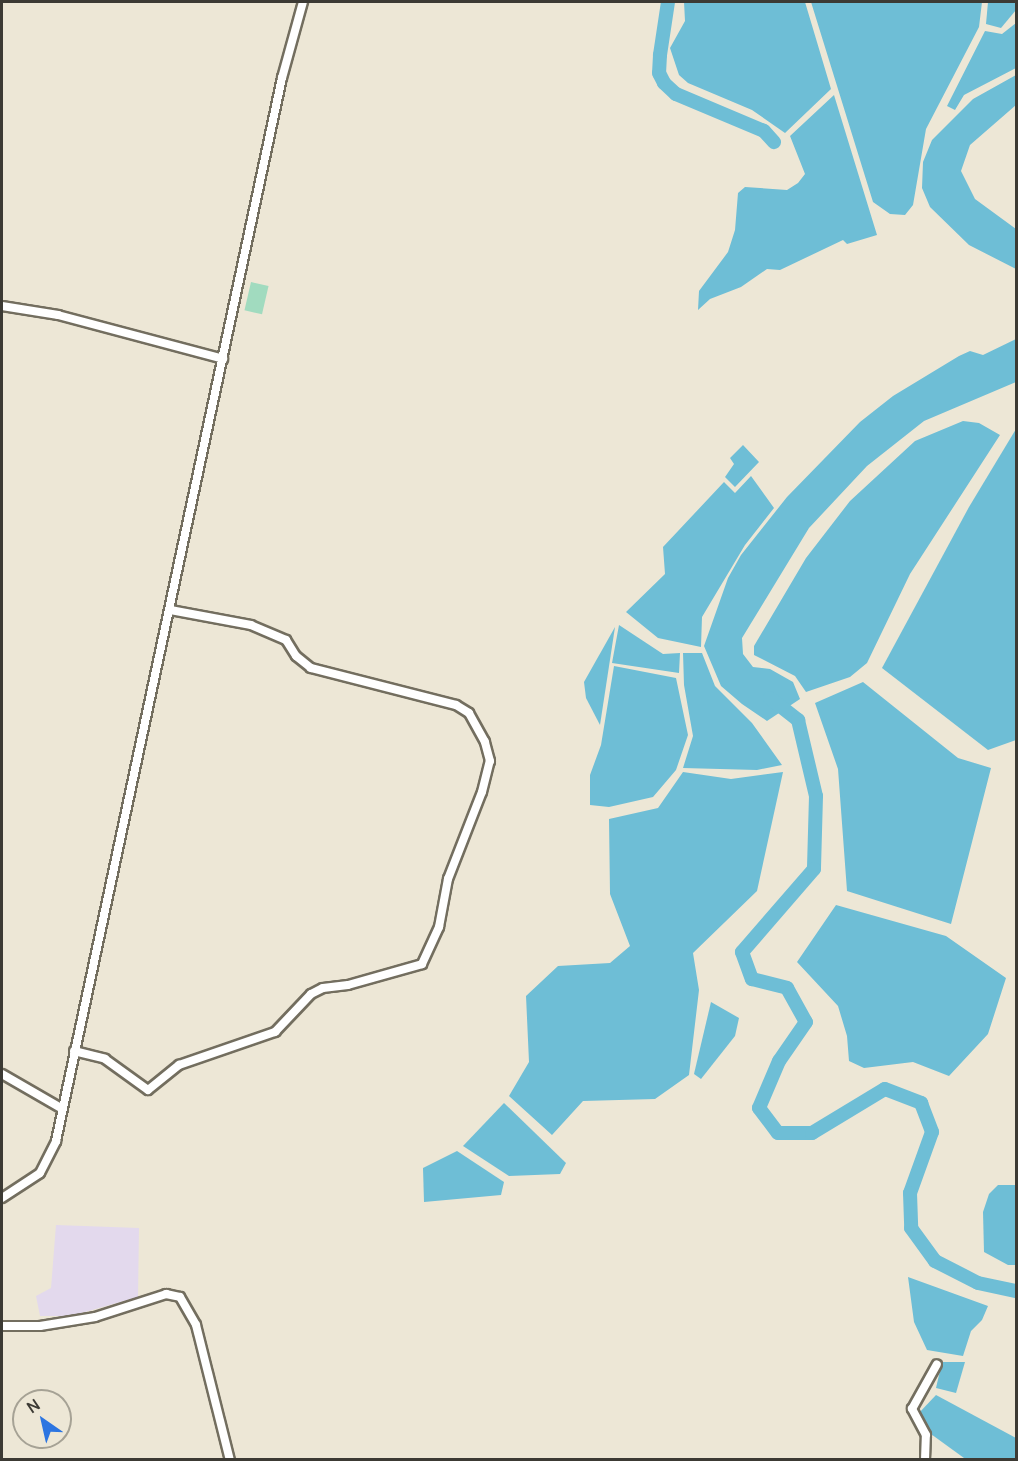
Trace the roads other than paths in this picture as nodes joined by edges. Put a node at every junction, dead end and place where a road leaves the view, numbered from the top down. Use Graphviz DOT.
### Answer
graph roads {
  1 [pos="303,2"];
  2 [pos="2,306"];
  3 [pos="223,359"];
  4 [pos="170,610"];
  5 [pos="74,1051"];
  6 [pos="2,1074"];
  7 [pos="61,1108"];
  8 [pos="2,1198"];
  9 [pos="2,1326"];
  10 [pos="937,1364"];
  11 [pos="230,1460"];
  12 [pos="925,1460"];
  1 -- 3 [label="street"];
  2 -- 3 [label="street"];
  3 -- 4 [label="street"];
  4 -- 5 [label="street"];
  4 -- 5 [label="street"];
  5 -- 7 [label="street"];
  6 -- 7 [label="street"];
  7 -- 8 [label="street"];
  9 -- 11 [label="street"];
  10 -- 12 [label="street"];
}
